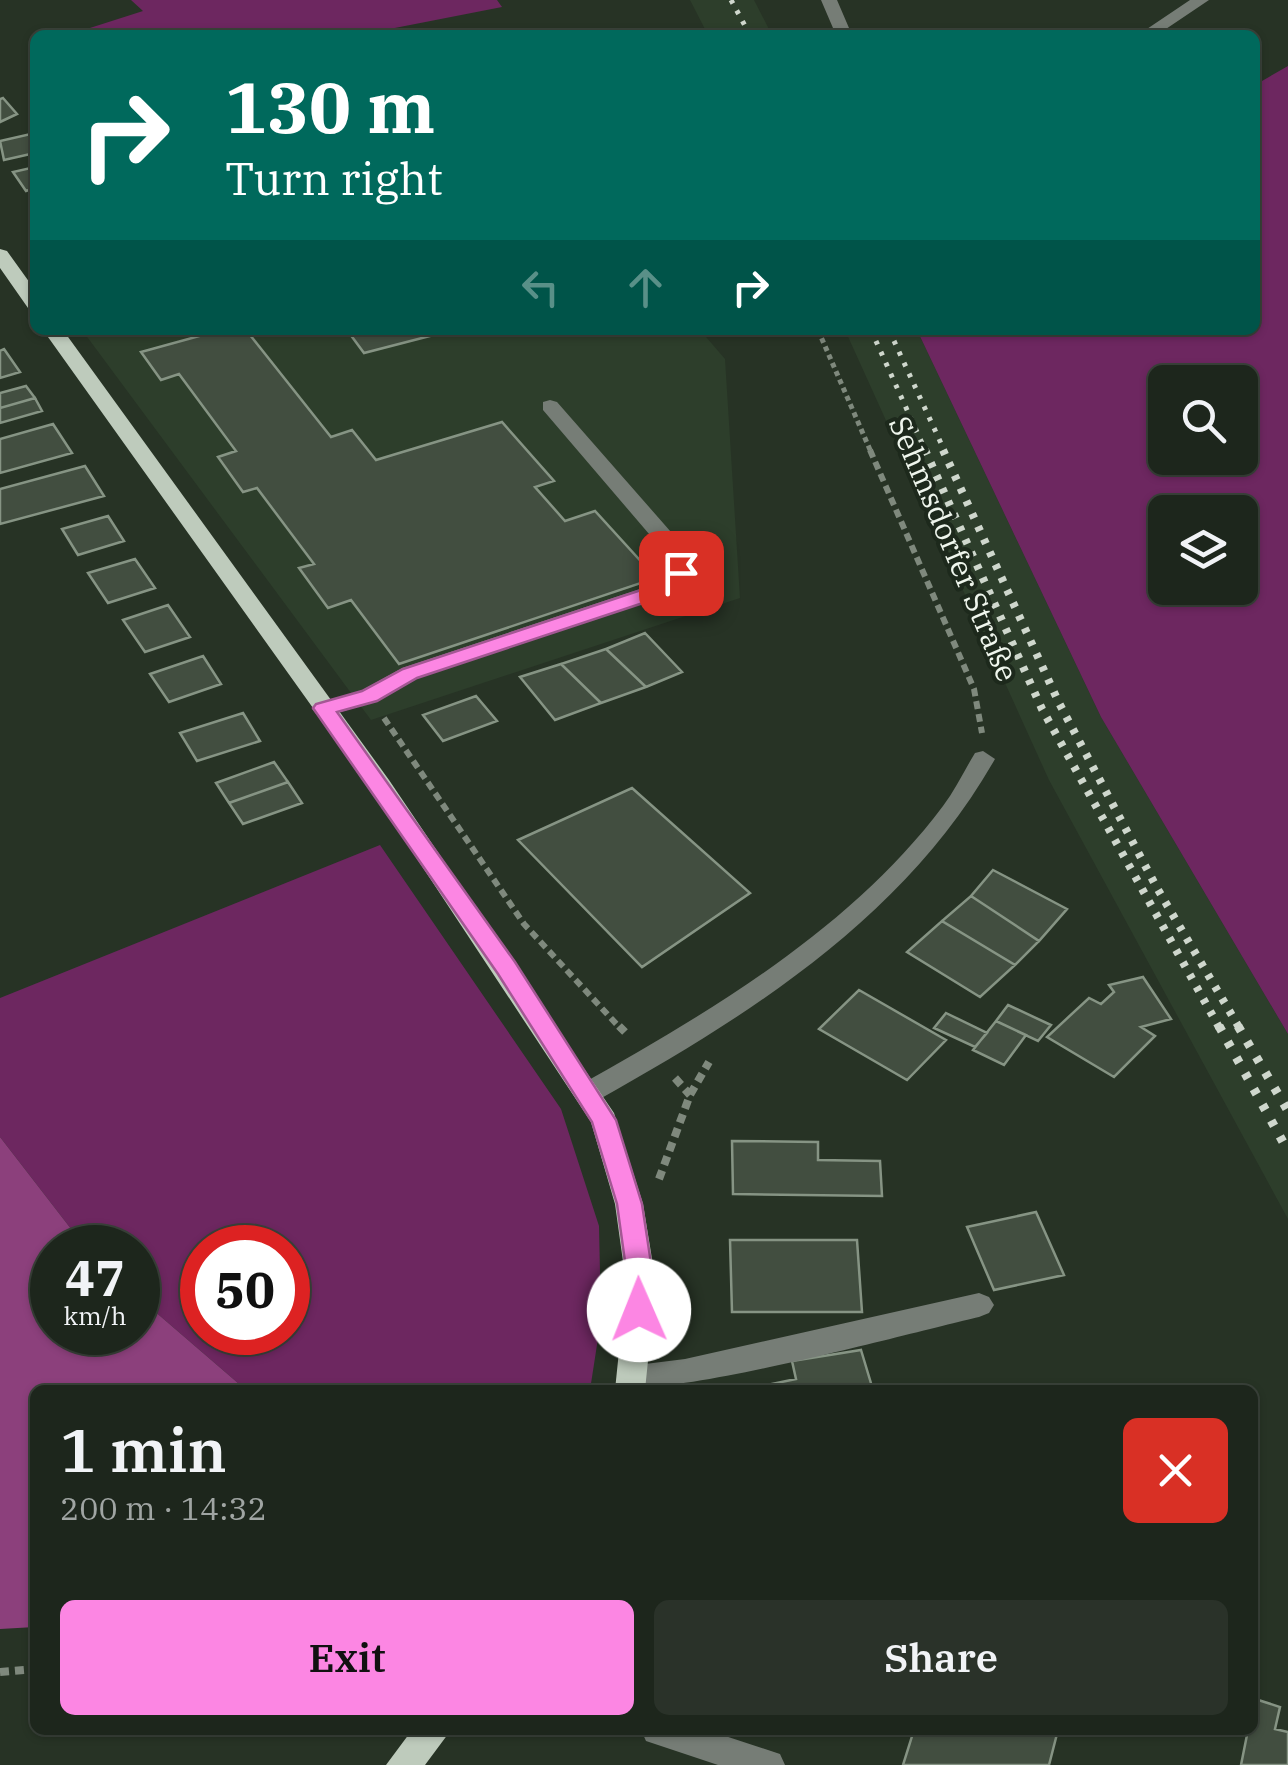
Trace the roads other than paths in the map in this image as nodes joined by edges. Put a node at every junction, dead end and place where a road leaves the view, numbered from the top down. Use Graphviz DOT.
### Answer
graph roads {
  1 [pos="828,0"];
  2 [pos="1201,0"];
  3 [pos="842,30"];
  4 [pos="1154,30"];
  5 [pos="0,255"];
  6 [pos="30,297"];
  7 [pos="58,335"];
  8 [pos="550,406"];
  9 [pos="324,708"];
  10 [pos="983,759"];
  11 [pos="588,1092"];
  12 [pos="979,1305"];
  13 [pos="631,1383"];
  14 [pos="430,1735"];
  15 [pos="674,1735"];
  16 [pos="403,1765"];
  17 [pos="768,1765"];
  1 -- 3 [label="street"];
  2 -- 4 [label="street"];
  5 -- 6 [label="main road"];
  7 -- 9 [label="main road"];
  8 -- 9 [label="street"];
  9 -- 11 [label="main road"];
  10 -- 11 [label="street"];
  11 -- 13 [label="main road"];
  12 -- 13 [label="street"];
  14 -- 16 [label="main road"];
  15 -- 17 [label="street"];
}
